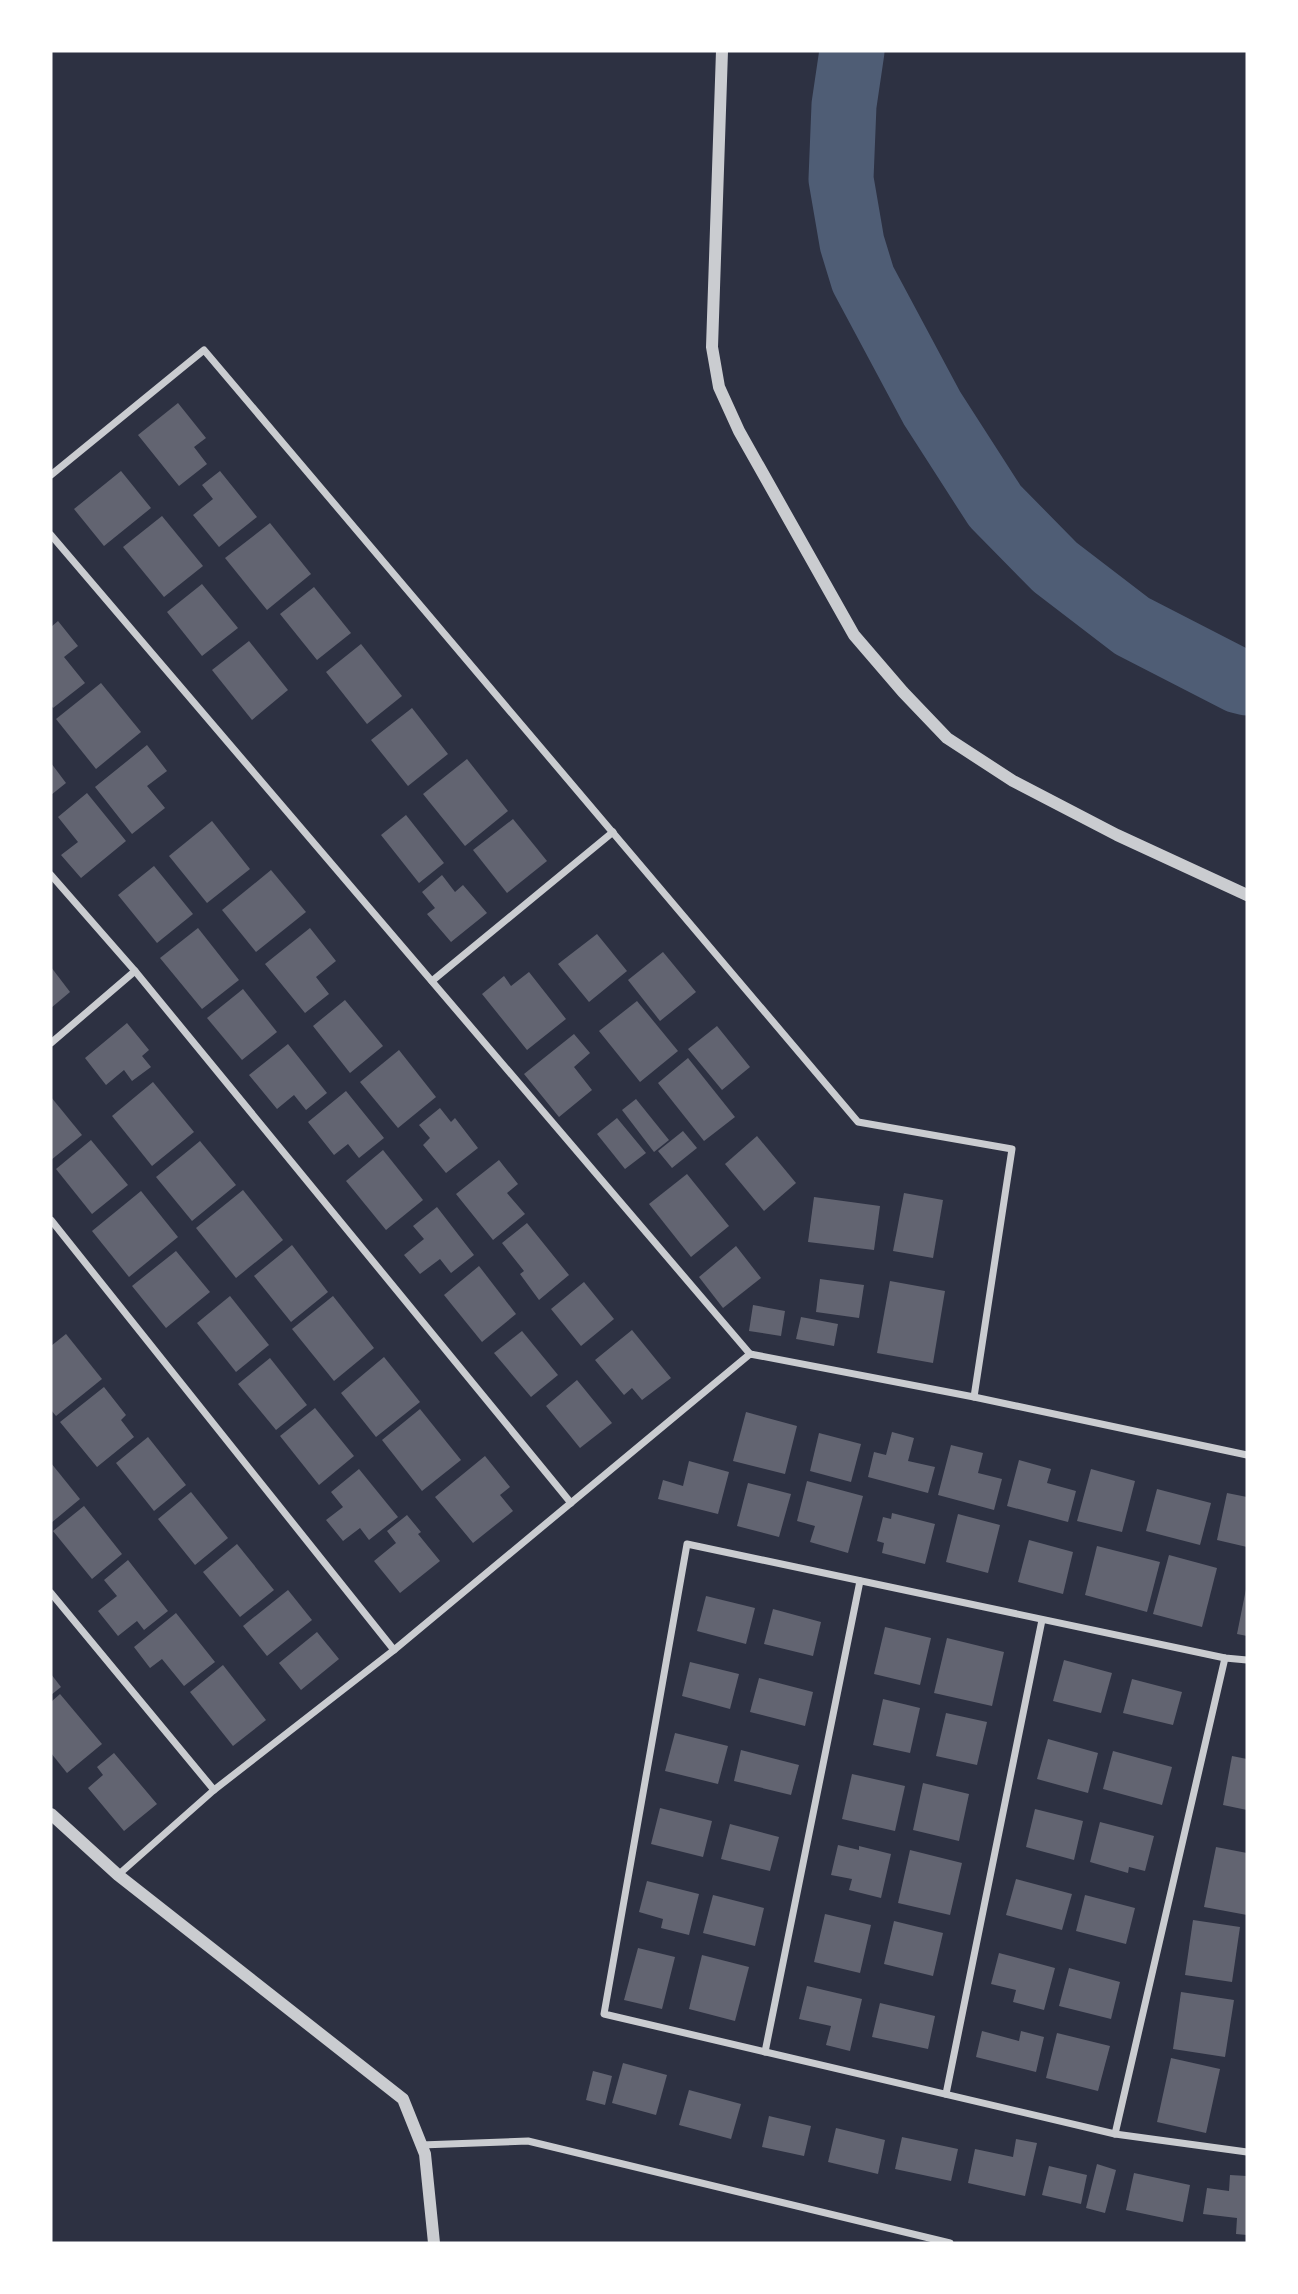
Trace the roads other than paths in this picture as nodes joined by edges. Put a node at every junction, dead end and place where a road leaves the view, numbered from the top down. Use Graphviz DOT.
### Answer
graph roads {
  1 [pos="722,51"];
  2 [pos="51,475"];
  3 [pos="51,535"];
  4 [pos="612,832"];
  5 [pos="51,875"];
  6 [pos="1247,895"];
  7 [pos="135,971"];
  8 [pos="432,981"];
  9 [pos="51,1042"];
  10 [pos="51,1220"];
  11 [pos="750,1354"];
  12 [pos="974,1396"];
  13 [pos="1247,1455"];
  14 [pos="571,1503"];
  15 [pos="860,1581"];
  16 [pos="51,1593"];
  17 [pos="1042,1620"];
  18 [pos="394,1650"];
  19 [pos="1225,1658"];
  20 [pos="1247,1660"];
  21 [pos="214,1790"];
  22 [pos="51,1814"];
  23 [pos="118,1875"];
  24 [pos="765,2052"];
  25 [pos="946,2094"];
  26 [pos="1115,2134"];
  27 [pos="421,2145"];
  28 [pos="1247,2152"];
  29 [pos="434,2243"];
  30 [pos="950,2243"];
  1 -- 6 [label="street"];
  2 -- 4 [label="street"];
  3 -- 8 [label="street"];
  4 -- 8 [label="street"];
  4 -- 12 [label="street"];
  5 -- 7 [label="street"];
  7 -- 9 [label="street"];
  7 -- 14 [label="street"];
  8 -- 11 [label="street"];
  10 -- 18 [label="street"];
  11 -- 12 [label="street"];
  11 -- 14 [label="street"];
  12 -- 13 [label="street"];
  14 -- 18 [label="street"];
  15 -- 17 [label="street"];
  15 -- 24 [label="street"];
  15 -- 24 [label="street"];
  16 -- 21 [label="street"];
  17 -- 19 [label="street"];
  17 -- 25 [label="street"];
  18 -- 21 [label="street"];
  19 -- 20 [label="street"];
  19 -- 26 [label="street"];
  21 -- 23 [label="street"];
  22 -- 23 [label="street"];
  23 -- 27 [label="street"];
  24 -- 25 [label="street"];
  25 -- 26 [label="street"];
  26 -- 28 [label="street"];
  27 -- 29 [label="street"];
  27 -- 30 [label="street"];
}
